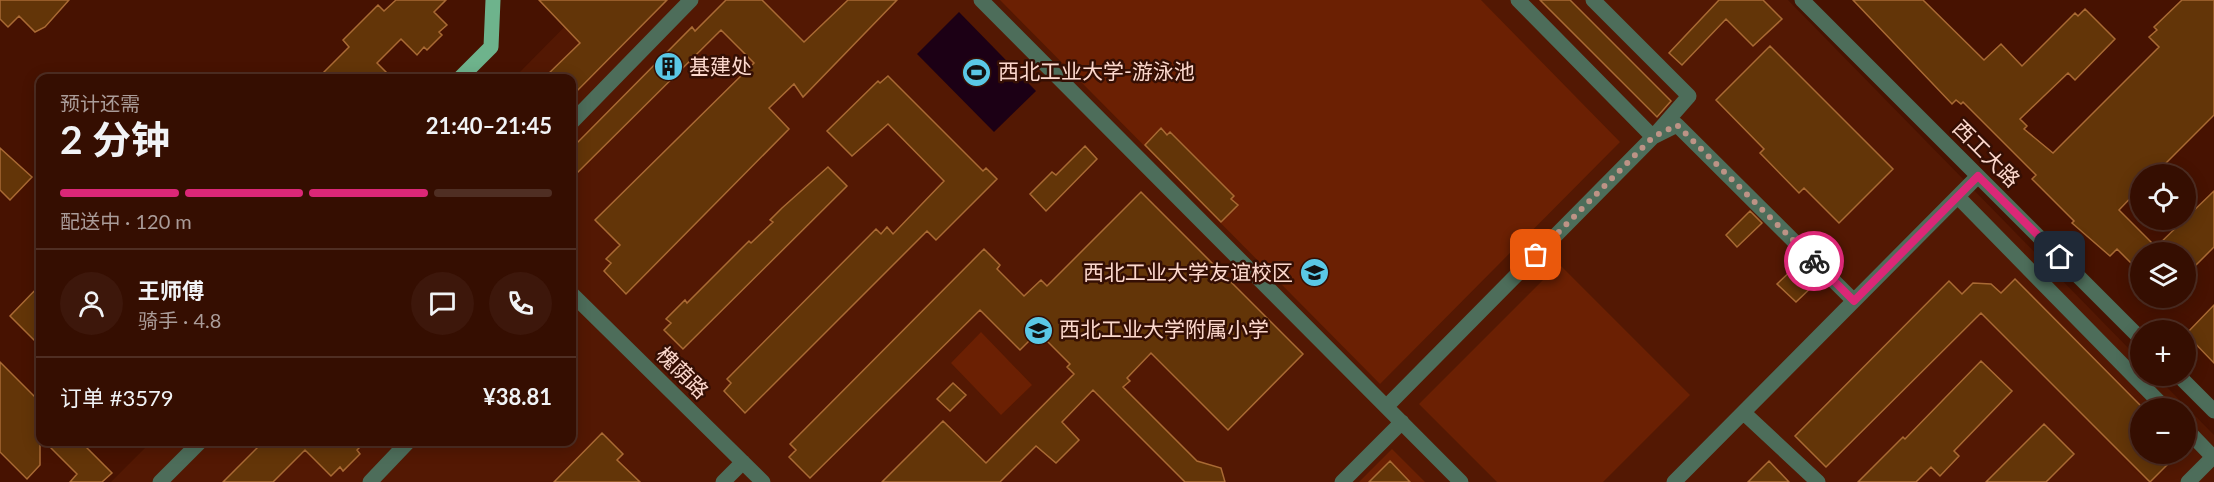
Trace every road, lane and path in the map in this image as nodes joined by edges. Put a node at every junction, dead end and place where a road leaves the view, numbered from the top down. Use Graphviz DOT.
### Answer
graph roads {
  1 [pos="493,0"];
  2 [pos="691,0"];
  3 [pos="981,0"];
  4 [pos="1518,0"];
  5 [pos="1593,0"];
  6 [pos="1802,0"];
  7 [pos="464,74"];
  8 [pos="576,118"];
  9 [pos="1653,137"];
  10 [pos="1978,176"];
  11 [pos="1959,198"];
  12 [pos="576,298"];
  13 [pos="1854,301"];
  14 [pos="2130,328"];
  15 [pos="2189,386"];
  16 [pos="2155,398"];
  17 [pos="1387,406"];
  18 [pos="2214,411"];
  19 [pos="1744,412"];
  20 [pos="1402,422"];
  21 [pos="2196,439"];
  22 [pos="196,446"];
  23 [pos="404,446"];
  24 [pos="2214,457"];
  25 [pos="743,462"];
  26 [pos="160,482"];
  27 [pos="370,482"];
  28 [pos="723,482"];
  29 [pos="763,482"];
  30 [pos="1342,482"];
  31 [pos="1461,482"];
  32 [pos="1674,482"];
  33 [pos="1818,482"];
  34 [pos="2188,482"];
  1 -- 7 [label="main road"];
  2 -- 8 [label="street"];
  3 -- 17 [label="street"];
  4 -- 9 [label="street"];
  5 -- 9 [label="street"];
  6 -- 10 [label="street, 西工大路"];
  9 -- 13 [label="street"];
  9 -- 17 [label="street"];
  10 -- 11 [label="street"];
  10 -- 14 [label="street, 西工大路"];
  11 -- 13 [label="street"];
  11 -- 16 [label="street"];
  12 -- 25 [label="street, 槐荫路"];
  13 -- 19 [label="street"];
  15 -- 18 [label="street"];
  17 -- 20 [label="street"];
  19 -- 32 [label="street"];
  19 -- 33 [label="street"];
  20 -- 30 [label="street"];
  20 -- 31 [label="street"];
  21 -- 24 [label="street"];
  22 -- 26 [label="street"];
  23 -- 27 [label="street"];
  24 -- 34 [label="street"];
  25 -- 28 [label="street"];
  25 -- 29 [label="street, 槐荫路"];
}
